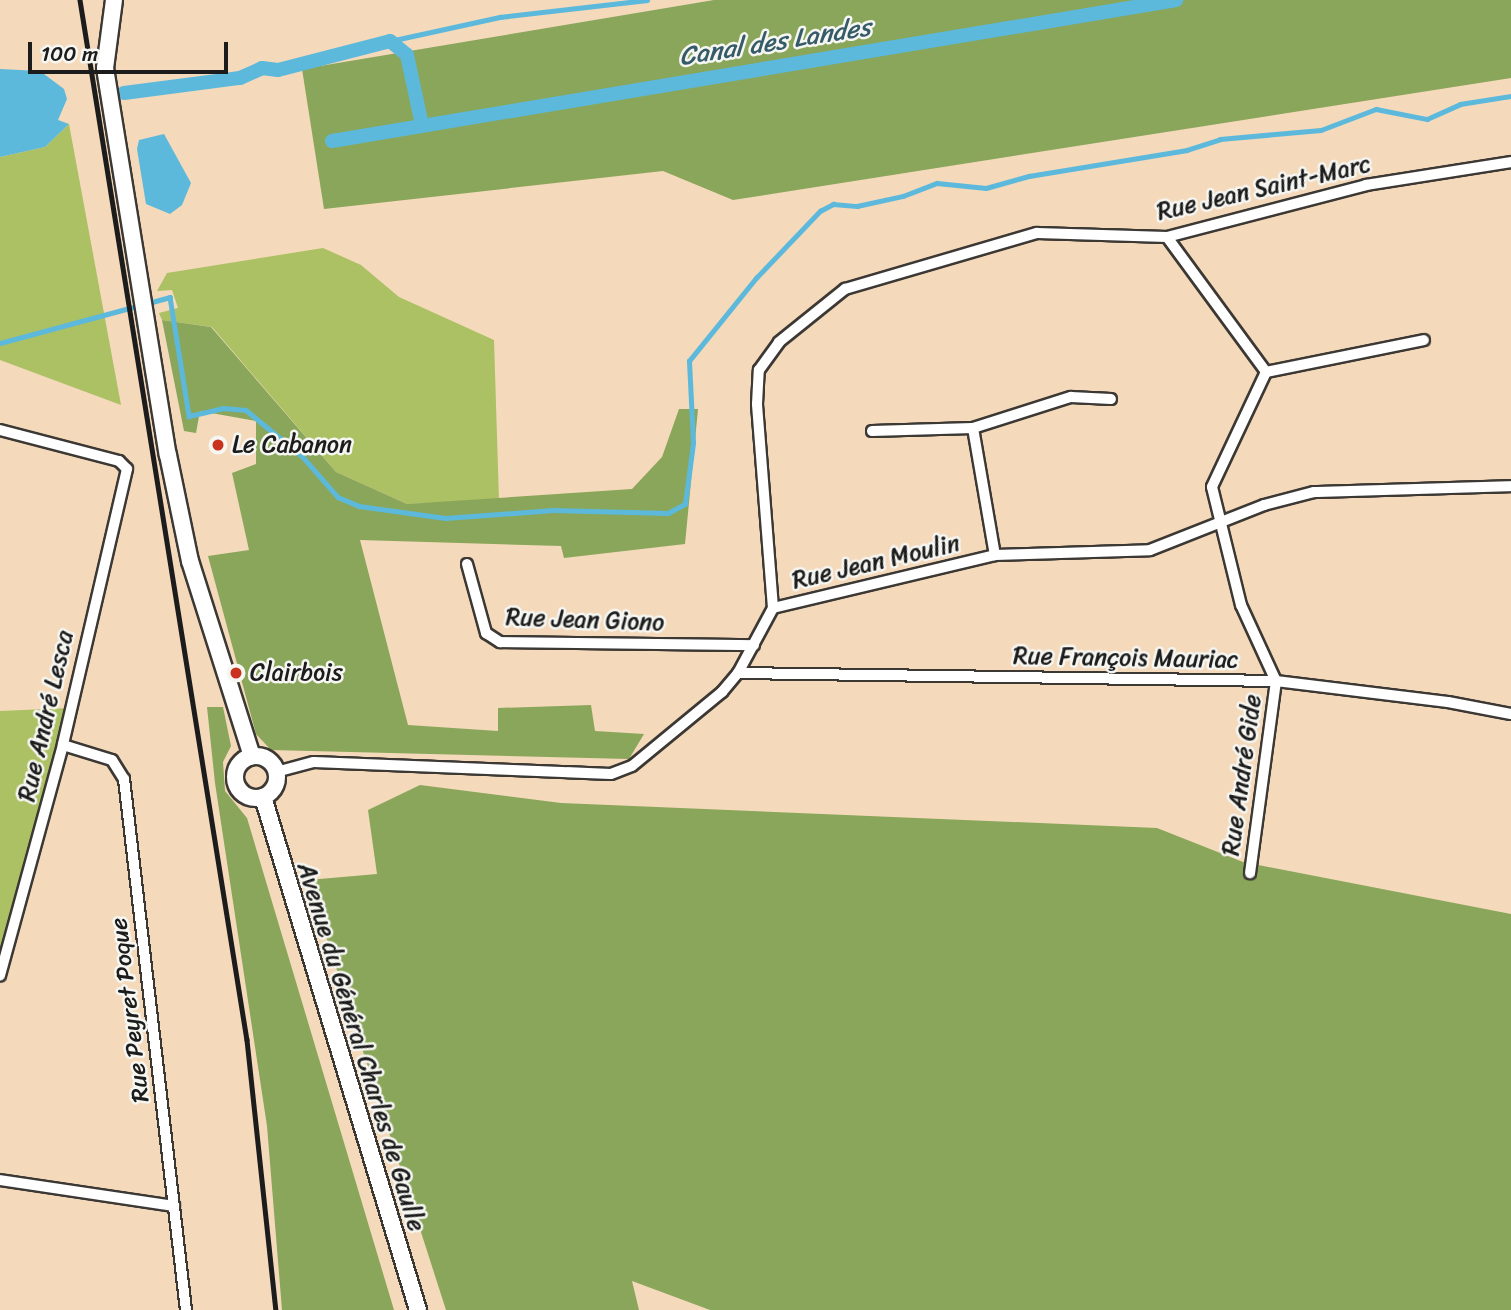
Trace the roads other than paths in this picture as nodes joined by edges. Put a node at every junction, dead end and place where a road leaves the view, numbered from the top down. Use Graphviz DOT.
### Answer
graph roads {
  1 [pos="114,0"];
  2 [pos="1510,164"];
  3 [pos="1167,237"];
  4 [pos="1424,340"];
  5 [pos="1266,372"];
  6 [pos="1111,399"];
  7 [pos="973,428"];
  8 [pos="0,429"];
  9 [pos="872,430"];
  10 [pos="1511,486"];
  11 [pos="1221,524"];
  12 [pos="995,555"];
  13 [pos="467,564"];
  14 [pos="773,608"];
  15 [pos="754,645"];
  16 [pos="738,673"];
  17 [pos="1276,681"];
  18 [pos="1511,714"];
  19 [pos="63,745"];
  20 [pos="252,756"];
  21 [pos="276,772"];
  22 [pos="263,797"];
  23 [pos="1250,873"];
  24 [pos="0,976"];
  25 [pos="0,1180"];
  26 [pos="174,1206"];
  27 [pos="186,1310"];
  28 [pos="418,1310"];
  1 -- 20 [label="main road"];
  2 -- 3 [label="street, Rue Jean Saint-Marc"];
  3 -- 5 [label="street"];
  3 -- 14 [label="street, Rue Jean Saint-Marc"];
  4 -- 5 [label="street"];
  5 -- 11 [label="street, Rue André Gide"];
  6 -- 7 [label="street"];
  7 -- 9 [label="street"];
  7 -- 12 [label="street"];
  8 -- 19 [label="street, Rue André Lesca"];
  10 -- 11 [label="street, Rue Jean Moulin"];
  11 -- 12 [label="street, Rue Jean Moulin"];
  11 -- 17 [label="street, Rue André Gide"];
  12 -- 14 [label="street, Rue Jean Moulin"];
  13 -- 15 [label="street, Rue Jean Giono"];
  14 -- 15 [label="street, Rue Jean Moulin"];
  15 -- 16 [label="street, Rue Jean Moulin"];
  16 -- 17 [label="street, Rue François Mauriac"];
  16 -- 21 [label="street, Rue Jean Moulin"];
  17 -- 18 [label="street, Rue François Mauriac"];
  17 -- 23 [label="street, Rue André Gide"];
  19 -- 24 [label="street, Rue André Lesca"];
  19 -- 26 [label="street, Rue Peyret Poque"];
  20 -- 21 [label="main road"];
  20 -- 22 [label="main road"];
  21 -- 22 [label="main road"];
  22 -- 28 [label="main road, Avenue du Général Charles de Gaulle"];
  25 -- 26 [label="street"];
  26 -- 27 [label="street, Rue Peyret Poque"];
}
